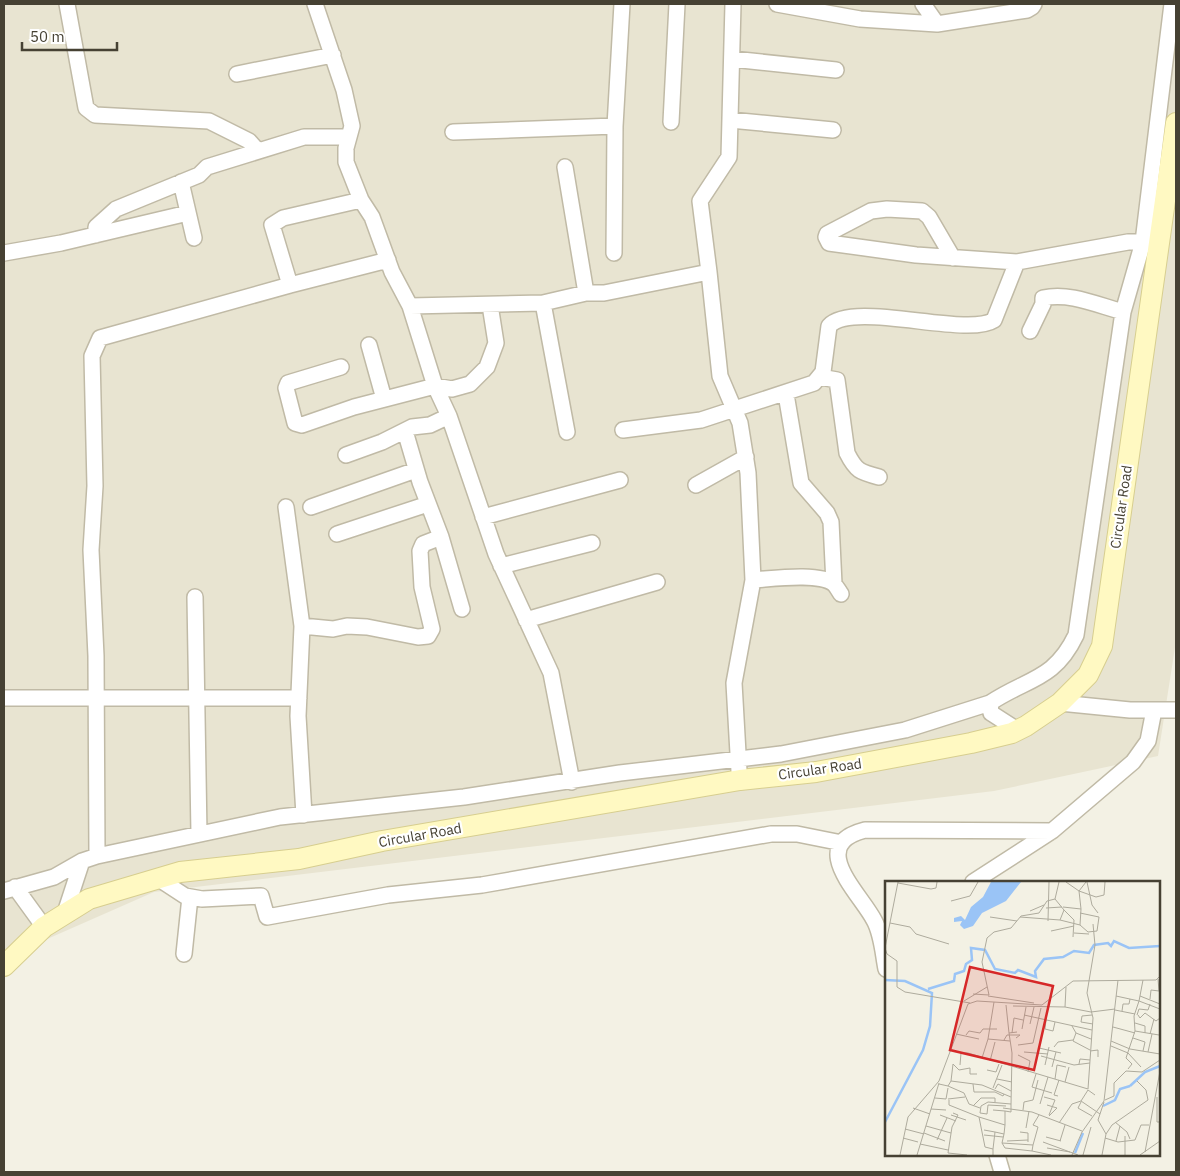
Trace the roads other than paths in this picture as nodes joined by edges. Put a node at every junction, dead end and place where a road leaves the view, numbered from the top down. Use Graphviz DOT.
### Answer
graph roads {
  1 [pos="67,4"];
  2 [pos="315,4"];
  3 [pos="622,4"];
  4 [pos="678,4"];
  5 [pos="733,4"];
  6 [pos="777,4"];
  7 [pos="923,4"];
  8 [pos="1034,4"];
  9 [pos="1172,4"];
  10 [pos="937,24"];
  11 [pos="334,55"];
  12 [pos="732,58"];
  13 [pos="836,70"];
  14 [pos="237,74"];
  15 [pos="730,120"];
  16 [pos="671,122"];
  17 [pos="1176,123"];
  18 [pos="615,126"];
  19 [pos="833,130"];
  20 [pos="453,132"];
  21 [pos="349,137"];
  22 [pos="257,150"];
  23 [pos="565,167"];
  24 [pos="181,182"];
  25 [pos="361,200"];
  26 [pos="188,213"];
  27 [pos="96,235"];
  28 [pos="194,238"];
  29 [pos="1150,242"];
  30 [pos="4,253"];
  31 [pos="614,253"];
  32 [pos="953,258"];
  33 [pos="388,260"];
  34 [pos="1016,262"];
  35 [pos="709,272"];
  36 [pos="290,285"];
  37 [pos="586,293"];
  38 [pos="543,303"];
  39 [pos="490,305"];
  40 [pos="410,306"];
  41 [pos="1124,312"];
  42 [pos="1030,331"];
  43 [pos="369,345"];
  44 [pos="341,367"];
  45 [pos="820,377"];
  46 [pos="435,386"];
  47 [pos="786,394"];
  48 [pos="384,399"];
  49 [pos="734,410"];
  50 [pos="449,416"];
  51 [pos="623,430"];
  52 [pos="405,431"];
  53 [pos="567,432"];
  54 [pos="346,455"];
  55 [pos="746,458"];
  56 [pos="416,470"];
  57 [pos="879,477"];
  58 [pos="620,480"];
  59 [pos="696,486"];
  60 [pos="428,504"];
  61 [pos="286,507"];
  62 [pos="311,507"];
  63 [pos="483,516"];
  64 [pos="337,534"];
  65 [pos="441,537"];
  66 [pos="592,543"];
  67 [pos="501,566"];
  68 [pos="753,580"];
  69 [pos="657,582"];
  70 [pos="195,597"];
  71 [pos="462,609"];
  72 [pos="526,620"];
  73 [pos="302,626"];
  74 [pos="4,698"];
  75 [pos="96,698"];
  76 [pos="197,698"];
  77 [pos="299,698"];
  78 [pos="990,703"];
  79 [pos="1060,703"];
  80 [pos="1154,710"];
  81 [pos="1176,710"];
  82 [pos="1019,731"];
  83 [pos="739,770"];
  84 [pos="572,782"];
  85 [pos="304,816"];
  86 [pos="1052,831"];
  87 [pos="199,834"];
  88 [pos="842,843"];
  89 [pos="97,856"];
  90 [pos="82,861"];
  91 [pos="159,878"];
  92 [pos="975,881"];
  93 [pos="10,889"];
  94 [pos="190,897"];
  95 [pos="65,914"];
  96 [pos="44,927"];
  97 [pos="184,954"];
  98 [pos="885,964"];
  99 [pos="4,966"];
  100 [pos="997,1156"];
  101 [pos="1002,1172"];
  1 -- 22 [label="street"];
  2 -- 11 [label="street"];
  3 -- 18 [label="street"];
  4 -- 16 [label="street"];
  5 -- 12 [label="street"];
  6 -- 10 [label="street"];
  7 -- 10 [label="street"];
  8 -- 10 [label="street"];
  9 -- 29 [label="street"];
  11 -- 14 [label="street"];
  11 -- 21 [label="street"];
  12 -- 13 [label="street"];
  12 -- 15 [label="street"];
  15 -- 19 [label="street"];
  15 -- 35 [label="street"];
  17 -- 29 [label="main road, Circular Road"];
  18 -- 20 [label="street"];
  18 -- 31 [label="street"];
  21 -- 22 [label="street"];
  21 -- 25 [label="street"];
  22 -- 24 [label="street"];
  23 -- 37 [label="street"];
  24 -- 26 [label="street"];
  24 -- 27 [label="street"];
  25 -- 33 [label="street"];
  25 -- 36 [label="street"];
  26 -- 27 [label="street"];
  26 -- 28 [label="street"];
  27 -- 30 [label="street"];
  29 -- 34 [label="street"];
  29 -- 41 [label="street"];
  29 -- 79 [label="main road, Circular Road"];
  32 -- 32 [label="street"];
  32 -- 34 [label="street"];
  33 -- 36 [label="street"];
  33 -- 40 [label="street"];
  34 -- 45 [label="street"];
  35 -- 37 [label="street"];
  35 -- 49 [label="street"];
  36 -- 75 [label="street"];
  37 -- 38 [label="street"];
  38 -- 39 [label="street"];
  38 -- 53 [label="street"];
  39 -- 40 [label="street"];
  39 -- 46 [label="street"];
  40 -- 46 [label="street"];
  41 -- 42 [label="street"];
  41 -- 78 [label="street"];
  43 -- 48 [label="street"];
  44 -- 48 [label="street"];
  45 -- 47 [label="street"];
  45 -- 57 [label="street"];
  46 -- 48 [label="street"];
  46 -- 50 [label="street"];
  47 -- 49 [label="street"];
  47 -- 68 [label="street"];
  49 -- 51 [label="street"];
  49 -- 55 [label="street"];
  50 -- 52 [label="street"];
  50 -- 63 [label="street"];
  52 -- 54 [label="street"];
  52 -- 56 [label="street"];
  55 -- 59 [label="street"];
  55 -- 68 [label="street"];
  56 -- 60 [label="street"];
  56 -- 62 [label="street"];
  58 -- 63 [label="street"];
  60 -- 64 [label="street"];
  60 -- 65 [label="street"];
  61 -- 73 [label="street"];
  63 -- 67 [label="street"];
  65 -- 71 [label="street"];
  65 -- 73 [label="street"];
  66 -- 67 [label="street"];
  67 -- 72 [label="street"];
  68 -- 83 [label="street"];
  69 -- 72 [label="street"];
  70 -- 76 [label="street"];
  72 -- 84 [label="street"];
  73 -- 77 [label="street"];
  74 -- 75 [label="street"];
  75 -- 76 [label="street"];
  75 -- 89 [label="street"];
  76 -- 77 [label="street"];
  76 -- 87 [label="street"];
  77 -- 85 [label="street"];
  78 -- 82 [label="street"];
  78 -- 83 [label="street"];
  79 -- 80 [label="street"];
  79 -- 82 [label="main road, Circular Road"];
  80 -- 81 [label="street"];
  80 -- 86 [label="street"];
  82 -- 83 [label="main road, Circular Road"];
  83 -- 84 [label="street"];
  83 -- 91 [label="main road, Circular Road"];
  84 -- 85 [label="street"];
  85 -- 87 [label="street"];
  86 -- 88 [label="street"];
  86 -- 92 [label="street"];
  87 -- 89 [label="street"];
  88 -- 94 [label="street"];
  88 -- 98 [label="street"];
  89 -- 90 [label="street"];
  90 -- 93 [label="street"];
  90 -- 95 [label="street"];
  91 -- 94 [label="street"];
  91 -- 95 [label="main road, Circular Road"];
  93 -- 96 [label="street"];
  94 -- 97 [label="street"];
  95 -- 96 [label="main road, Circular Road"];
  96 -- 99 [label="main road, Circular Road"];
  100 -- 101 [label="street"];
}
